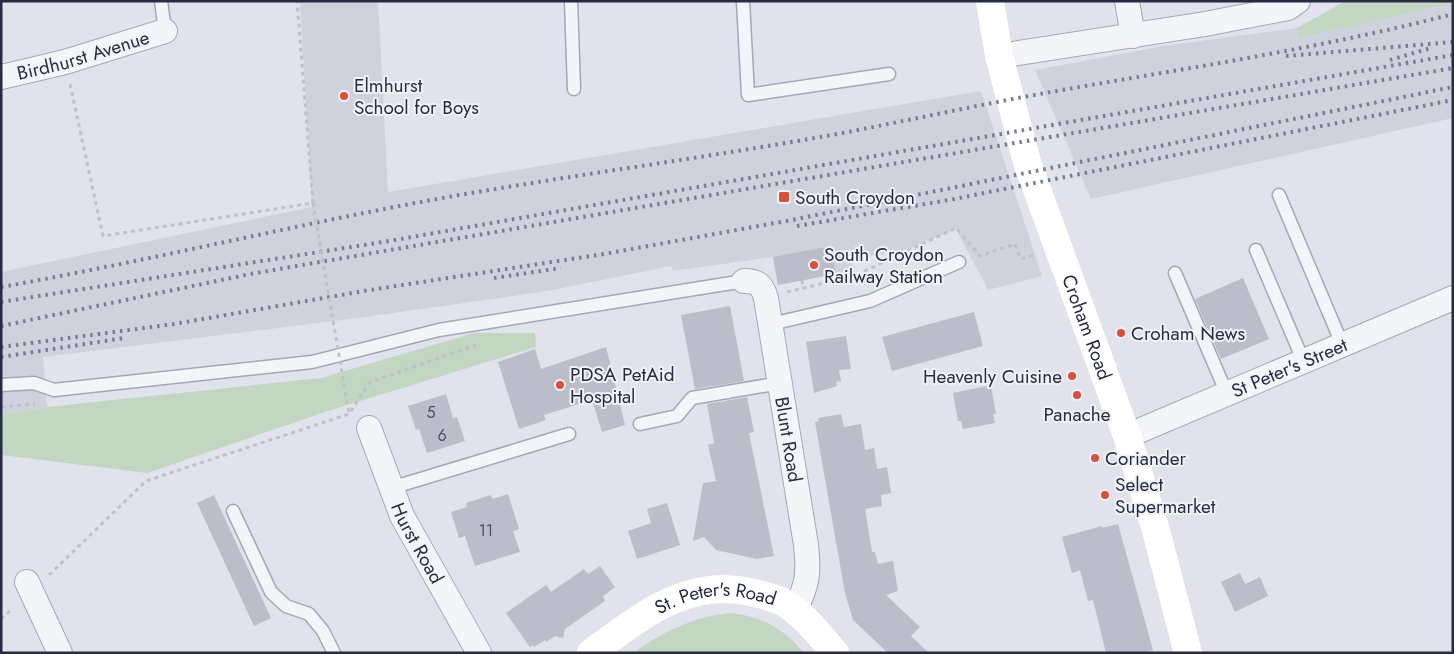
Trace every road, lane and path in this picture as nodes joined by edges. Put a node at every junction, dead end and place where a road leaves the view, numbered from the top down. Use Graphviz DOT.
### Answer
graph roads {
  1 [pos="161,1"];
  2 [pos="297,1"];
  3 [pos="571,1"];
  4 [pos="743,1"];
  5 [pos="990,1"];
  6 [pos="1127,1"];
  7 [pos="1298,1"];
  8 [pos="165,31"];
  9 [pos="1132,36"];
  10 [pos="999,56"];
  11 [pos="65,62"];
  12 [pos="889,74"];
  13 [pos="1,77"];
  14 [pos="574,90"];
  15 [pos="1279,195"];
  16 [pos="313,204"];
  17 [pos="1256,250"];
  18 [pos="1038,253"];
  19 [pos="959,262"];
  20 [pos="1175,273"];
  21 [pos="802,280"];
  22 [pos="744,281"];
  23 [pos="803,288"];
  24 [pos="766,298"];
  25 [pos="1453,298"];
  26 [pos="771,324"];
  27 [pos="481,342"];
  28 [pos="1342,344"];
  29 [pos="1303,360"];
  30 [pos="780,383"];
  31 [pos="1,385"];
  32 [pos="1227,394"];
  33 [pos="349,414"];
  34 [pos="640,424"];
  35 [pos="369,428"];
  36 [pos="569,434"];
  37 [pos="1127,436"];
  38 [pos="391,488"];
  39 [pos="233,511"];
  40 [pos="29,587"];
  41 [pos="794,610"];
  42 [pos="1,619"];
  43 [pos="60,653"];
  44 [pos="334,653"];
  45 [pos="479,653"];
  46 [pos="591,653"];
  47 [pos="835,653"];
  48 [pos="1188,653"];
  1 -- 8 [label="lane"];
  2 -- 16 [label="path"];
  3 -- 14 [label="lane"];
  4 -- 12 [label="lane"];
  5 -- 10 [label="main road, Croham Road"];
  6 -- 9 [label="street"];
  7 -- 9 [label="street"];
  8 -- 11 [label="street, Birdhurst Avenue"];
  9 -- 10 [label="street"];
  10 -- 37 [label="main road, Croham Road"];
  11 -- 13 [label="street, Birdhurst Avenue"];
  11 -- 16 [label="path"];
  15 -- 28 [label="lane"];
  16 -- 33 [label="path, bridge"];
  17 -- 29 [label="lane"];
  18 -- 23 [label="path"];
  19 -- 26 [label="lane"];
  20 -- 32 [label="lane"];
  21 -- 23 [label="path"];
  22 -- 24 [label="street, Blunt Road"];
  22 -- 31 [label="lane"];
  23 -- 24 [label="path"];
  24 -- 26 [label="street, Blunt Road"];
  25 -- 28 [label="street, St Peter's Street"];
  26 -- 30 [label="street, Blunt Road"];
  27 -- 33 [label="path"];
  28 -- 29 [label="street, St Peter's Street"];
  29 -- 32 [label="street, St Peter's Street"];
  30 -- 34 [label="lane"];
  30 -- 41 [label="street, Blunt Road"];
  32 -- 37 [label="street, St Peter's Street"];
  33 -- 40 [label="path"];
  35 -- 38 [label="street, Hurst Road"];
  36 -- 38 [label="lane"];
  37 -- 48 [label="main road, Croham Road"];
  38 -- 45 [label="street, Hurst Road"];
  39 -- 44 [label="lane"];
  40 -- 42 [label="path"];
  40 -- 43 [label="street"];
  41 -- 46 [label="main road, St. Peter's Road"];
  41 -- 47 [label="main road, St. Peter's Road"];
}
